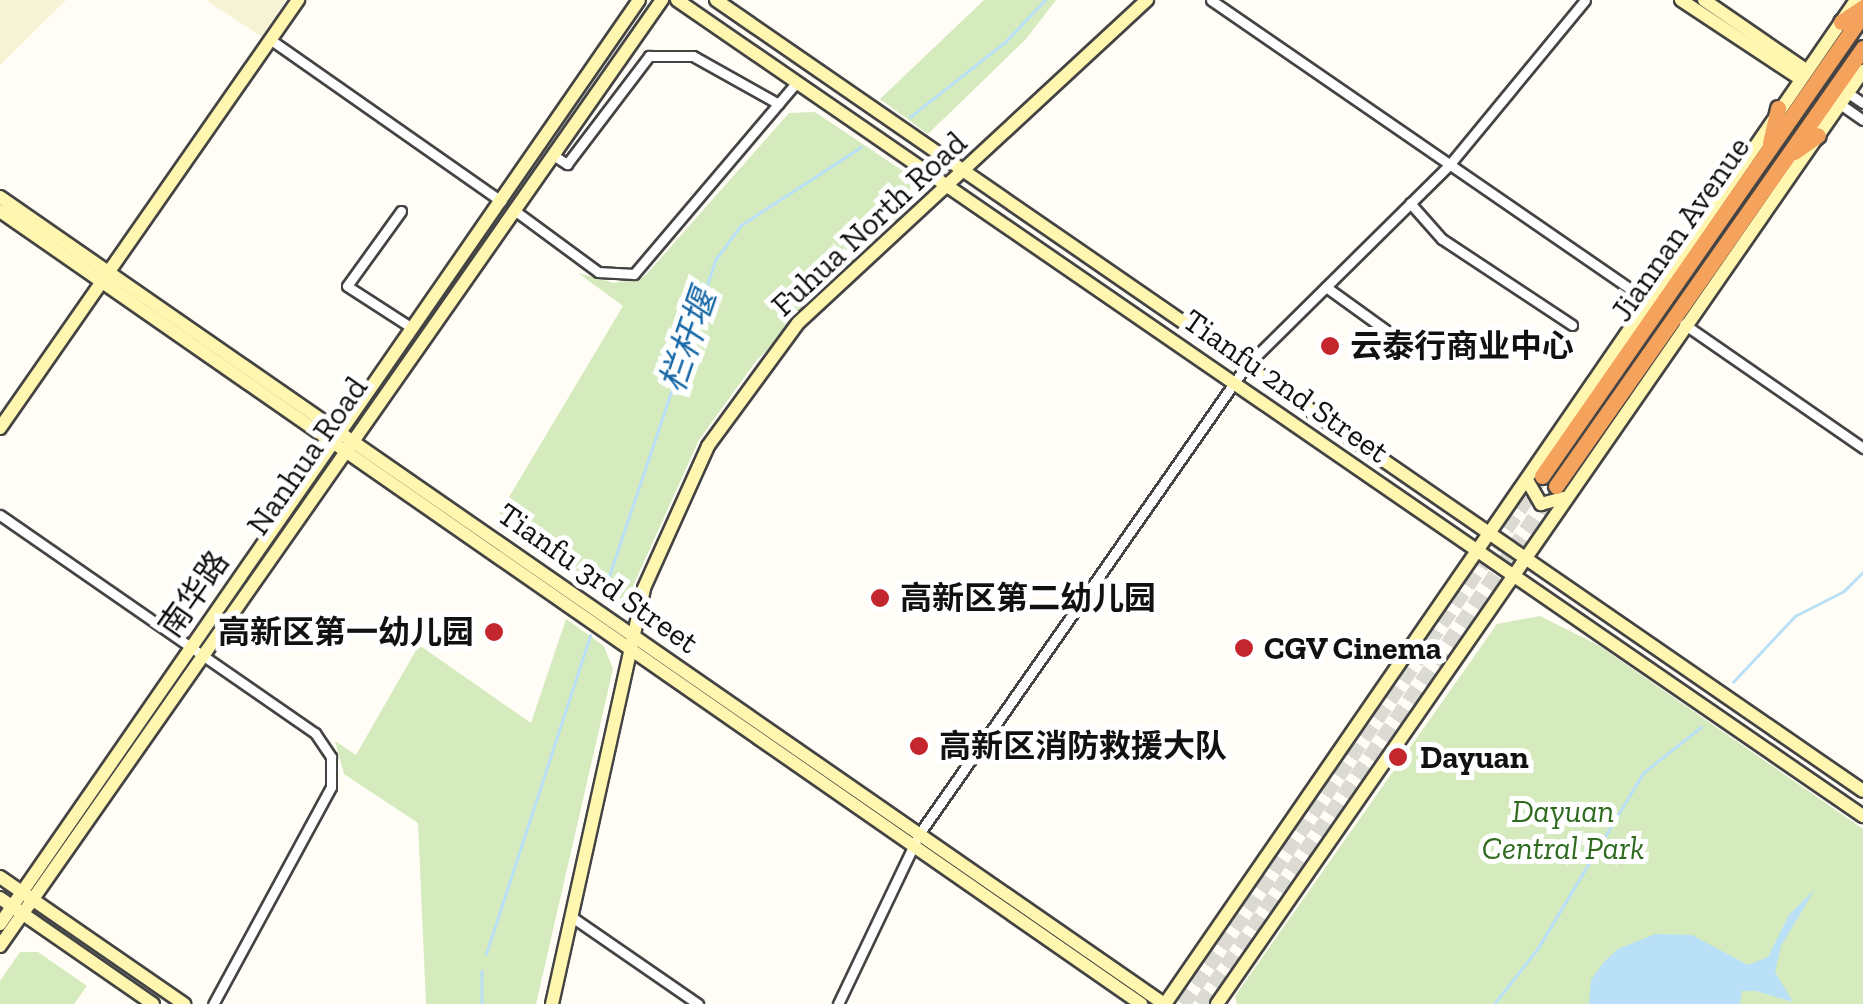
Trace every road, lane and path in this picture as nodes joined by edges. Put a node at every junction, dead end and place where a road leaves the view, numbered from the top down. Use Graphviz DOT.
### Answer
graph roads {
  1 [pos="298,0"];
  2 [pos="639,0"];
  3 [pos="662,0"];
  4 [pos="677,0"];
  5 [pos="716,0"];
  6 [pos="1147,0"];
  7 [pos="1211,0"];
  8 [pos="1584,0"];
  9 [pos="1681,0"];
  10 [pos="1704,0"];
  11 [pos="1856,0"];
  12 [pos="1863,11"];
  13 [pos="1841,22"];
  14 [pos="271,40"];
  15 [pos="1863,48"];
  16 [pos="1863,71"];
  17 [pos="1803,74"];
  18 [pos="797,82"];
  19 [pos="1844,99"];
  20 [pos="779,104"];
  21 [pos="1863,104"];
  22 [pos="1778,108"];
  23 [pos="1863,120"];
  24 [pos="1818,135"];
  25 [pos="553,155"];
  26 [pos="1776,155"];
  27 [pos="1450,164"];
  28 [pos="964,171"];
  29 [pos="947,186"];
  30 [pos="0,197"];
  31 [pos="501,201"];
  32 [pos="1410,204"];
  33 [pos="514,210"];
  34 [pos="401,211"];
  35 [pos="0,212"];
  36 [pos="105,277"];
  37 [pos="1326,287"];
  38 [pos="1648,301"];
  39 [pos="1684,324"];
  40 [pos="1572,325"];
  41 [pos="412,328"];
  42 [pos="1404,344"];
  43 [pos="1246,366"];
  44 [pos="1234,383"];
  45 [pos="0,428"];
  46 [pos="342,441"];
  47 [pos="1863,448"];
  48 [pos="1547,485"];
  49 [pos="0,515"];
  50 [pos="1492,535"];
  51 [pos="1479,552"];
  52 [pos="1524,558"];
  53 [pos="1514,576"];
  54 [pos="633,642"];
  55 [pos="196,650"];
  56 [pos="1863,791"];
  57 [pos="1863,816"];
  58 [pos="916,839"];
  59 [pos="0,878"];
  60 [pos="27,896"];
  61 [pos="12,906"];
  62 [pos="572,917"];
  63 [pos="0,924"];
  64 [pos="0,946"];
  65 [pos="153,1004"];
  66 [pos="184,1004"];
  67 [pos="213,1004"];
  68 [pos="552,1004"];
  69 [pos="698,1004"];
  70 [pos="838,1004"];
  71 [pos="1141,1004"];
  72 [pos="1164,1004"];
  73 [pos="1218,1004"];
  1 -- 14 [label="main road"];
  2 -- 31 [label="main road, 南华路"];
  3 -- 25 [label="main road, Nanhua Road"];
  4 -- 18 [label="main road, Tianfu 2nd Street"];
  5 -- 28 [label="main road, Tianfu 2nd Street"];
  6 -- 28 [label="main road, Fuhua North Road"];
  7 -- 27 [label="street"];
  8 -- 27 [label="street"];
  9 -- 17 [label="main road"];
  10 -- 17 [label="main road"];
  11 -- 13 [label="main road"];
  12 -- 13 [label="highway"];
  12 -- 26 [label="highway, Jiannan Avenue"];
  13 -- 17 [label="main road"];
  14 -- 31 [label="street"];
  14 -- 36 [label="main road"];
  15 -- 26 [label="highway, Jiannan Avenue"];
  16 -- 19 [label="main road"];
  17 -- 22 [label="main road"];
  18 -- 20 [label="street"];
  18 -- 29 [label="main road, Tianfu 2nd Street"];
  19 -- 21 [label="street"];
  19 -- 23 [label="street"];
  19 -- 24 [label="main road"];
  20 -- 25 [label="street"];
  20 -- 33 [label="street"];
  22 -- 26 [label="highway"];
  22 -- 38 [label="main road"];
  24 -- 26 [label="highway"];
  24 -- 39 [label="main road"];
  25 -- 33 [label="main road, Nanhua Road"];
  26 -- 48 [label="highway, Jiannan Avenue"];
  27 -- 32 [label="street"];
  27 -- 38 [label="street"];
  28 -- 29 [label="main road, Fuhua North Road"];
  28 -- 43 [label="main road, Tianfu 2nd Street"];
  29 -- 44 [label="main road, Tianfu 2nd Street"];
  29 -- 54 [label="main road, Fuhua North Road"];
  30 -- 36 [label="main road, Tianfu 3rd Street"];
  31 -- 41 [label="main road, 南华路"];
  32 -- 37 [label="street"];
  32 -- 40 [label="street"];
  33 -- 46 [label="main road, Nanhua Road"];
  34 -- 41 [label="street"];
  35 -- 36 [label="main road, Tianfu 3rd Street"];
  36 -- 45 [label="main road"];
  36 -- 46 [label="main road, Tianfu 3rd Street"];
  37 -- 42 [label="street"];
  37 -- 43 [label="street"];
  38 -- 48 [label="main road"];
  39 -- 47 [label="street"];
  39 -- 48 [label="main road"];
  41 -- 46 [label="main road, 南华路"];
  43 -- 44 [label="street"];
  43 -- 50 [label="main road, Tianfu 2nd Street"];
  44 -- 51 [label="main road, Tianfu 2nd Street"];
  44 -- 58 [label="street"];
  46 -- 54 [label="main road, Tianfu 3rd Street"];
  46 -- 55 [label="main road, 南华路"];
  48 -- 50 [label="main road"];
  48 -- 52 [label="main road"];
  49 -- 55 [label="street"];
  50 -- 51 [label="main road"];
  50 -- 52 [label="main road, Tianfu 2nd Street"];
  51 -- 53 [label="main road, Tianfu 2nd Street"];
  51 -- 72 [label="main road"];
  52 -- 53 [label="main road"];
  52 -- 56 [label="main road, Tianfu 2nd Street"];
  53 -- 57 [label="main road, Tianfu 2nd Street"];
  53 -- 73 [label="main road"];
  54 -- 58 [label="main road, Tianfu 3rd Street"];
  54 -- 62 [label="main road, Fuhua North Road"];
  55 -- 60 [label="main road, 南华路"];
  55 -- 67 [label="street"];
  58 -- 70 [label="street"];
  58 -- 71 [label="main road, Tianfu 3rd Street"];
  58 -- 72 [label="main road, Tianfu 3rd Street"];
  59 -- 60 [label="main road"];
  60 -- 61 [label="main road, 南华路"];
  60 -- 66 [label="main road"];
  61 -- 63 [label="main road, 南华路"];
  61 -- 64 [label="main road"];
  61 -- 65 [label="main road"];
  62 -- 68 [label="main road, Fuhua North Road"];
  62 -- 69 [label="street"];
}
